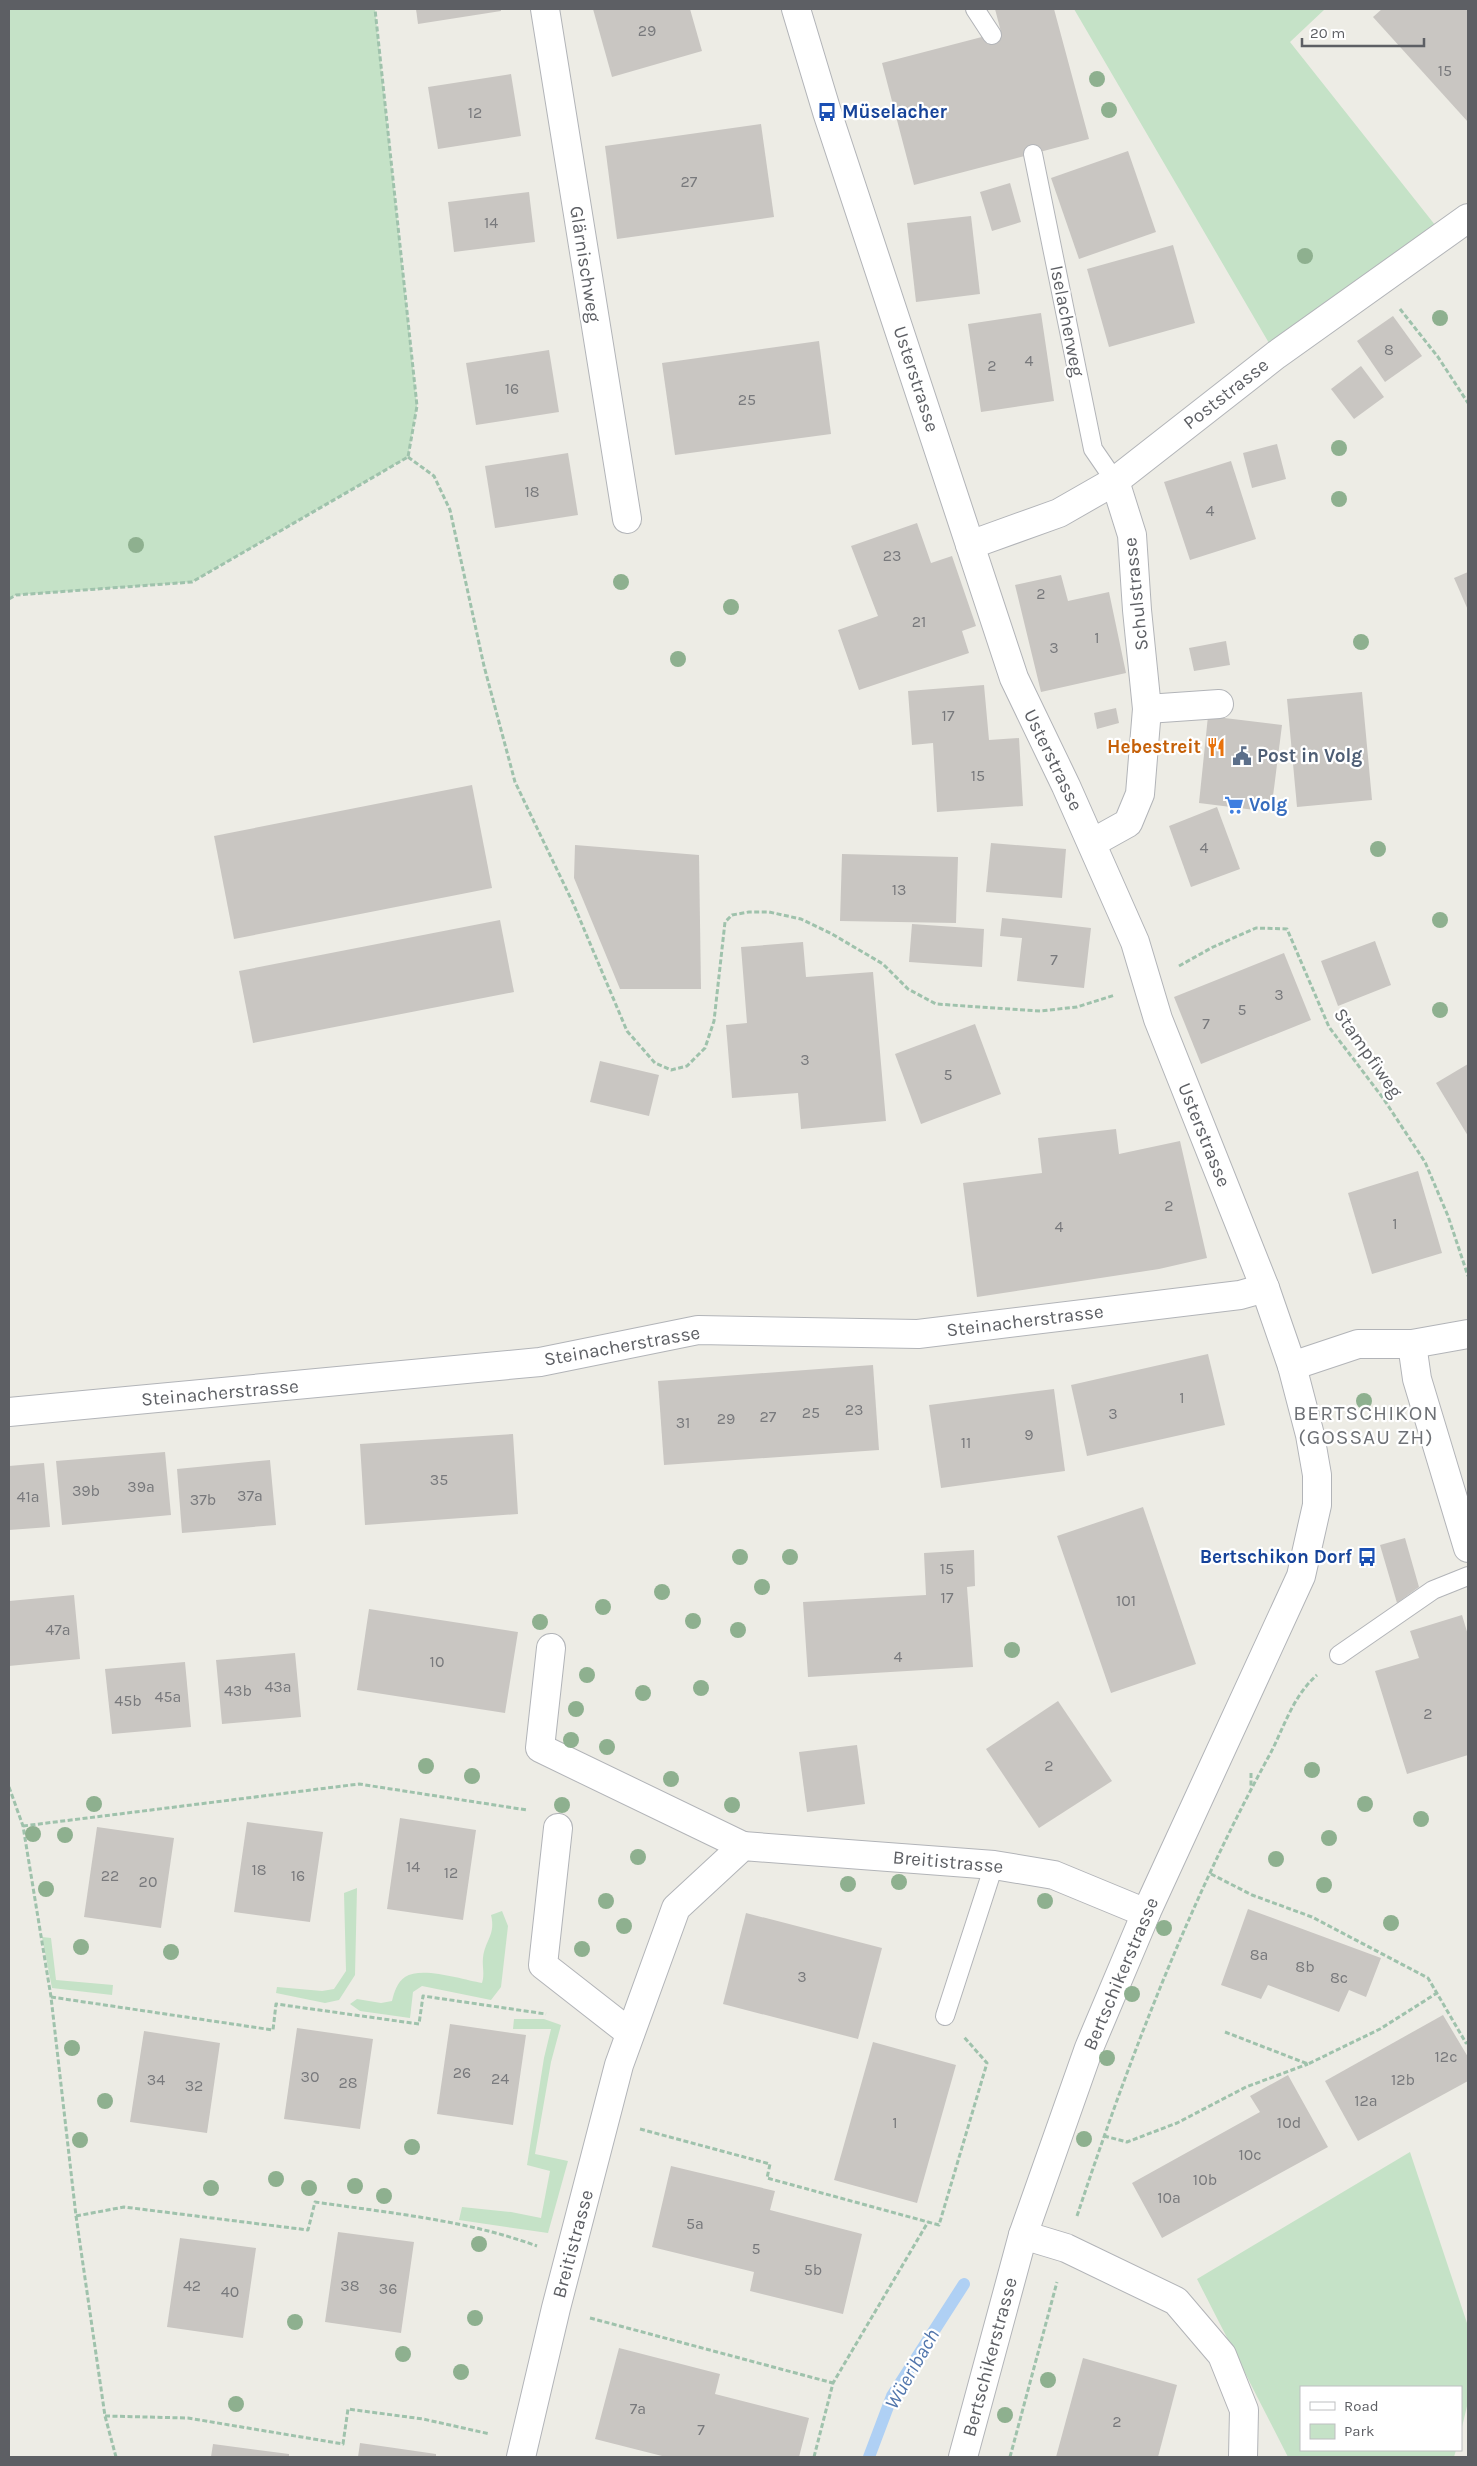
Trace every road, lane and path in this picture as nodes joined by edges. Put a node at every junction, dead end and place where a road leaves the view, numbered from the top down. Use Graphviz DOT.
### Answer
graph roads {
  1 [pos="375,9"];
  2 [pos="545,9"];
  3 [pos="796,9"];
  4 [pos="975,9"];
  5 [pos="992,35"];
  6 [pos="1033,154"];
  7 [pos="1468,218"];
  8 [pos="1378,281"];
  9 [pos="1468,403"];
  10 [pos="408,457"];
  11 [pos="1115,481"];
  12 [pos="627,519"];
  13 [pos="970,544"];
  14 [pos="9,599"];
  15 [pos="1219,704"];
  16 [pos="1147,709"];
  17 [pos="1092,843"];
  18 [pos="1147,984"];
  19 [pos="1468,1276"];
  20 [pos="1265,1288"];
  21 [pos="1468,1334"];
  22 [pos="1412,1344"];
  23 [pos="1292,1366"];
  24 [pos="9,1412"];
  25 [pos="1317,1506"];
  26 [pos="1468,1548"];
  27 [pos="1468,1576"];
  28 [pos="551,1648"];
  29 [pos="1339,1655"];
  30 [pos="9,1787"];
  31 [pos="22,1826"];
  32 [pos="558,1828"];
  33 [pos="743,1846"];
  34 [pos="994,1865"];
  35 [pos="1211,1874"];
  36 [pos="1146,1913"];
  37 [pos="1437,1993"];
  38 [pos="50,1997"];
  39 [pos="553,2015"];
  40 [pos="945,2016"];
  41 [pos="1225,2032"];
  42 [pos="630,2033"];
  43 [pos="1468,2042"];
  44 [pos="1308,2064"];
  45 [pos="605,2120"];
  46 [pos="1104,2136"];
  47 [pos="76,2216"];
  48 [pos="928,2222"];
  49 [pos="1023,2235"];
  50 [pos="1066,2248"];
  51 [pos="569,2258"];
  52 [pos="556,2308"];
  53 [pos="833,2383"];
  54 [pos="105,2416"];
  55 [pos="522,2450"];
  56 [pos="116,2457"];
  57 [pos="814,2457"];
  58 [pos="962,2457"];
  59 [pos="1010,2457"];
  60 [pos="1243,2457"];
  1 -- 10 [label="path"];
  2 -- 12 [label="street, Glärnischweg"];
  3 -- 13 [label="street, Usterstrasse"];
  4 -- 5 [label="lane"];
  6 -- 11 [label="lane, Iselacherweg"];
  7 -- 8 [label="street, Poststrasse"];
  8 -- 9 [label="path"];
  8 -- 11 [label="street, Poststrasse"];
  10 -- 14 [label="path"];
  10 -- 18 [label="path"];
  11 -- 13 [label="street, Poststrasse"];
  11 -- 16 [label="street, Schulstrasse"];
  13 -- 17 [label="street, Usterstrasse"];
  15 -- 16 [label="street"];
  16 -- 17 [label="street, Schulstrasse"];
  17 -- 18 [label="street, Usterstrasse"];
  18 -- 19 [label="path, Stampfiweg"];
  18 -- 20 [label="street, Usterstrasse"];
  20 -- 23 [label="street, Usterstrasse"];
  20 -- 24 [label="street, Steinacherstrasse"];
  21 -- 22 [label="street"];
  22 -- 23 [label="street"];
  22 -- 26 [label="street"];
  23 -- 25 [label="street, Usterstrasse"];
  25 -- 36 [label="street, Bertschikerstrasse"];
  27 -- 29 [label="lane"];
  28 -- 33 [label="street, Breitistrasse"];
  29 -- 35 [label="path"];
  30 -- 31 [label="path"];
  31 -- 32 [label="path"];
  31 -- 38 [label="path"];
  32 -- 42 [label="street"];
  33 -- 34 [label="street, Breitistrasse"];
  33 -- 42 [label="street, Breitistrasse"];
  34 -- 36 [label="street, Breitistrasse"];
  34 -- 40 [label="lane"];
  35 -- 37 [label="path"];
  35 -- 46 [label="path"];
  36 -- 49 [label="street, Bertschikerstrasse"];
  37 -- 43 [label="path"];
  37 -- 44 [label="path"];
  38 -- 39 [label="path"];
  38 -- 47 [label="path"];
  40 -- 48 [label="path"];
  41 -- 44 [label="path"];
  42 -- 45 [label="street, Breitistrasse"];
  44 -- 46 [label="path"];
  45 -- 48 [label="path"];
  45 -- 51 [label="street, Breitistrasse"];
  46 -- 50 [label="path"];
  47 -- 51 [label="path"];
  47 -- 54 [label="path"];
  48 -- 53 [label="path"];
  49 -- 50 [label="street"];
  49 -- 58 [label="street, Bertschikerstrasse"];
  50 -- 59 [label="path"];
  50 -- 60 [label="street"];
  51 -- 52 [label="street, Breitistrasse"];
  52 -- 53 [label="path"];
  52 -- 55 [label="street, Breitistrasse"];
  53 -- 57 [label="path"];
  54 -- 55 [label="path"];
  54 -- 56 [label="path"];
}
